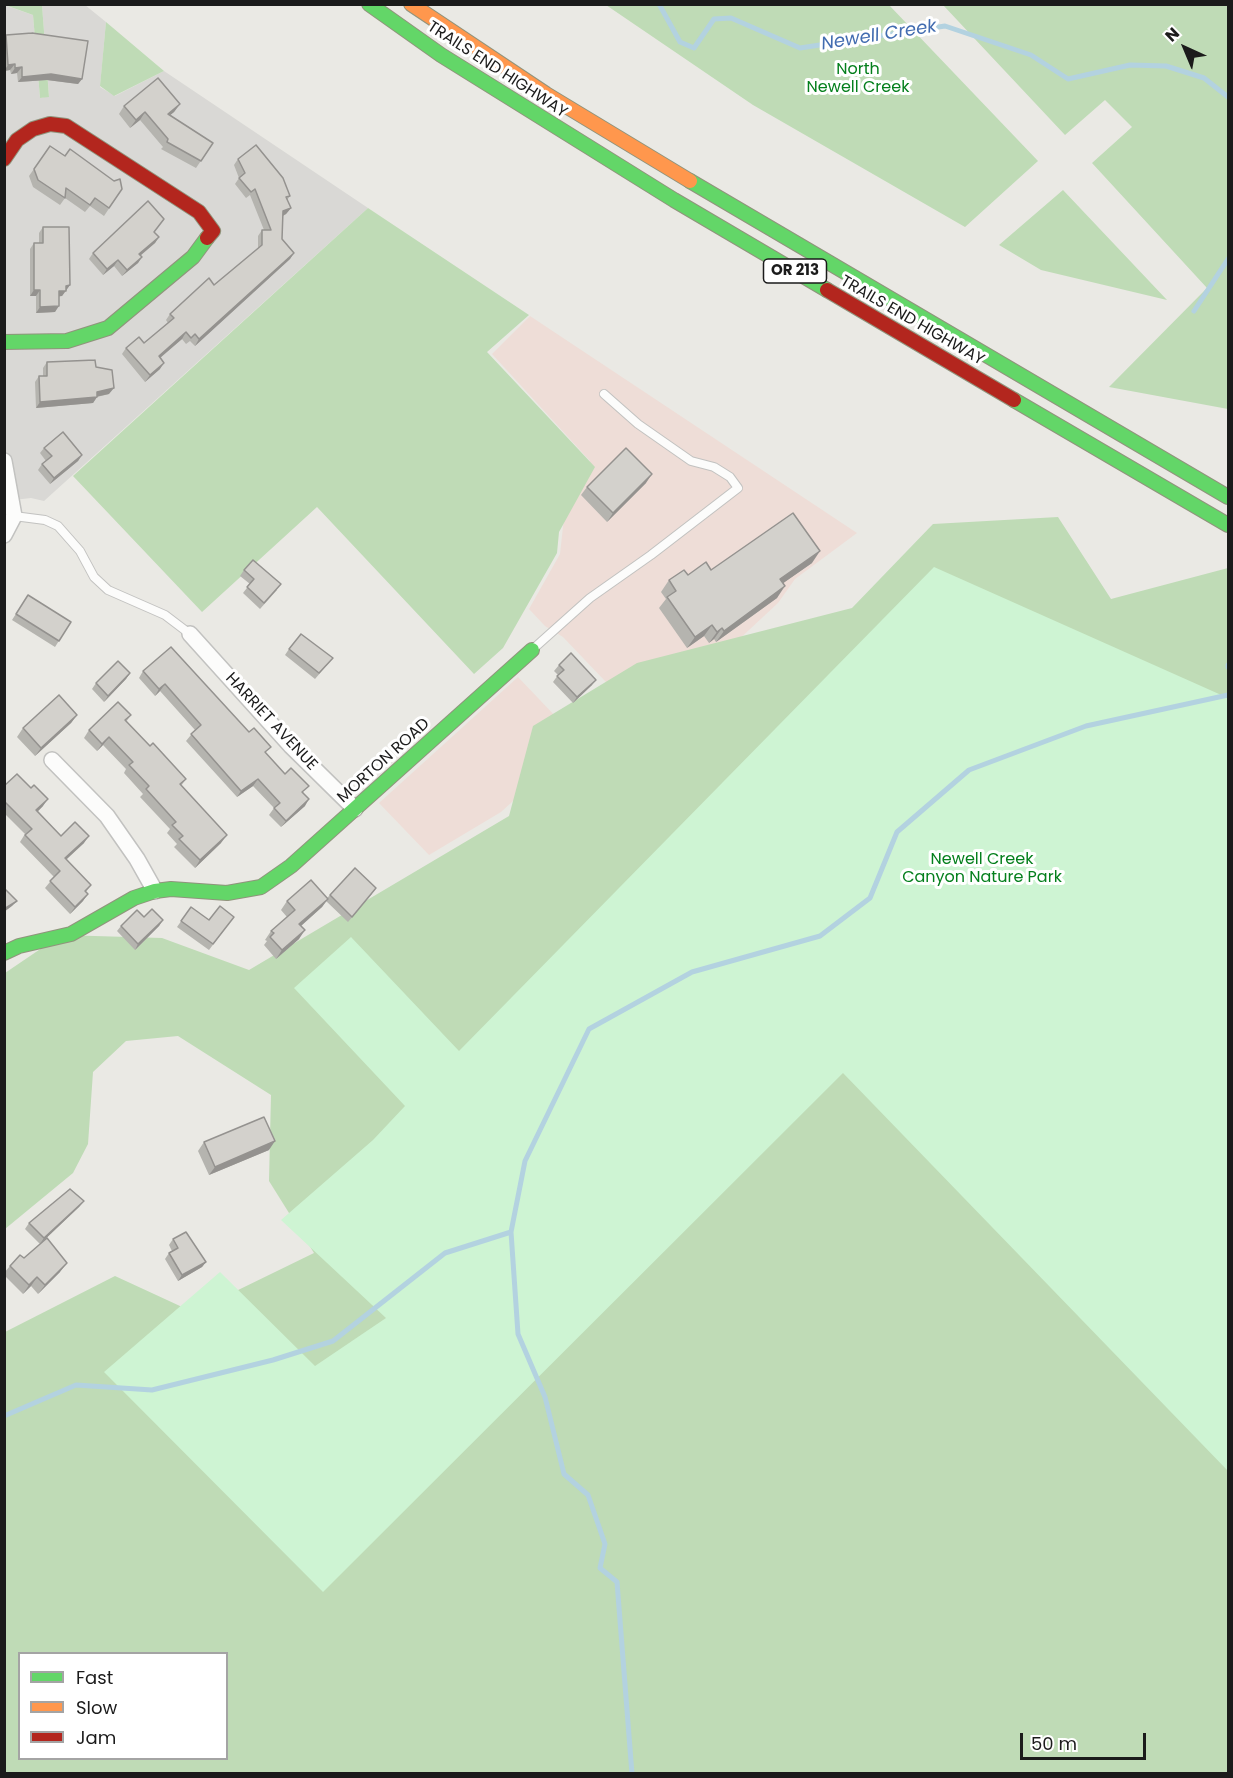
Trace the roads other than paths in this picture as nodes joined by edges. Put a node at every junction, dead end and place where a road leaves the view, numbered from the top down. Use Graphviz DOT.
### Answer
graph roads {
  1 [pos="369,4"];
  2 [pos="411,4"];
  3 [pos="4,159"];
  4 [pos="4,342"];
  5 [pos="604,394"];
  6 [pos="4,461"];
  7 [pos="1228,497"];
  8 [pos="14,516"];
  9 [pos="1228,525"];
  10 [pos="4,535"];
  11 [pos="190,634"];
  12 [pos="532,650"];
  13 [pos="52,760"];
  14 [pos="355,808"];
  15 [pos="155,891"];
  16 [pos="4,953"];
  1 -- 9 [label="main road, TRAILS END HIGHWAY / OR 213"];
  2 -- 7 [label="main road, TRAILS END HIGHWAY / OR 213"];
  3 -- 4 [label="main road"];
  5 -- 12 [label="lane, MORTON ROAD"];
  6 -- 8 [label="street"];
  8 -- 10 [label="street"];
  8 -- 11 [label="lane"];
  11 -- 14 [label="street, HARRIET AVENUE"];
  12 -- 14 [label="main road, MORTON ROAD"];
  13 -- 15 [label="street"];
  14 -- 15 [label="main road, MORTON ROAD"];
  15 -- 16 [label="main road, MORTON ROAD"];
}
